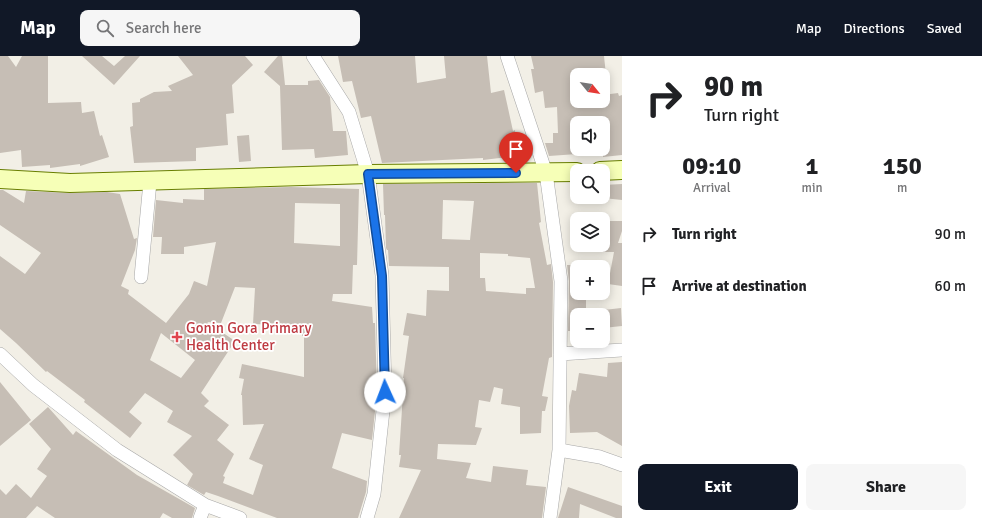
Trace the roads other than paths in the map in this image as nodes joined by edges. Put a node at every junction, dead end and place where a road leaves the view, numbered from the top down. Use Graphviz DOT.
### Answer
graph roads {
  1 [pos="313,56"];
  2 [pos="507,56"];
  3 [pos="622,170"];
  4 [pos="610,171"];
  5 [pos="570,172"];
  6 [pos="546,173"];
  7 [pos="368,174"];
  8 [pos="0,180"];
  9 [pos="150,182"];
  10 [pos="141,277"];
  11 [pos="622,350"];
  12 [pos="0,354"];
  13 [pos="560,354"];
  14 [pos="559,450"];
  15 [pos="622,465"];
  16 [pos="205,505"];
  17 [pos="200,518"];
  18 [pos="240,518"];
  19 [pos="367,518"];
  20 [pos="550,518"];
  1 -- 7 [label="street"];
  2 -- 6 [label="street"];
  3 -- 4 [label="street"];
  5 -- 6 [label="street"];
  6 -- 7 [label="street"];
  6 -- 13 [label="street"];
  7 -- 9 [label="street"];
  7 -- 19 [label="street"];
  8 -- 9 [label="street"];
  9 -- 10 [label="street"];
  11 -- 13 [label="street"];
  12 -- 16 [label="street"];
  13 -- 14 [label="street"];
  14 -- 15 [label="street"];
  14 -- 20 [label="street"];
  16 -- 17 [label="street"];
  16 -- 18 [label="street"];
}
